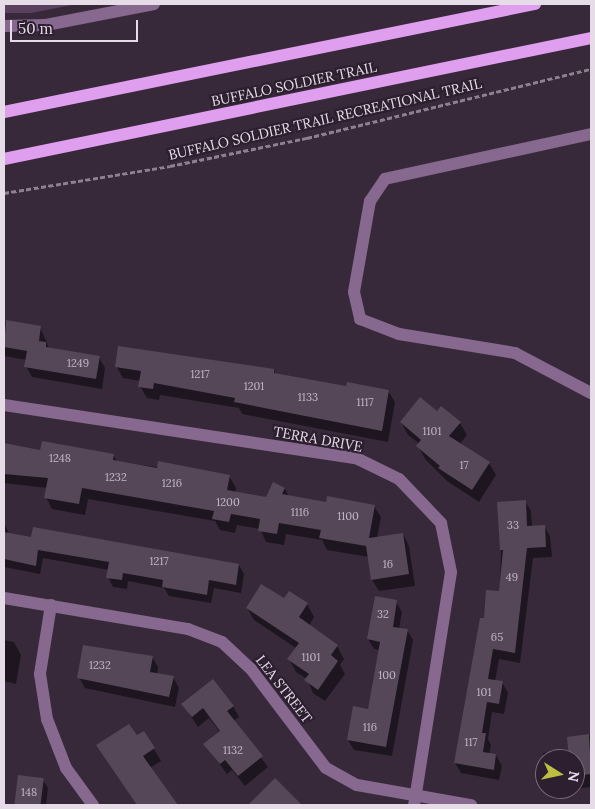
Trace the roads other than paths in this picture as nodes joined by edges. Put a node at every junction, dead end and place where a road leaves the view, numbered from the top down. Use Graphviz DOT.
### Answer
graph roads {
  1 [pos="154,4"];
  2 [pos="535,4"];
  3 [pos="4,26"];
  4 [pos="591,38"];
  5 [pos="4,112"];
  6 [pos="591,134"];
  7 [pos="4,159"];
  8 [pos="591,392"];
  9 [pos="4,406"];
  10 [pos="4,598"];
  11 [pos="51,605"];
  12 [pos="415,800"];
  13 [pos="93,805"];
  14 [pos="471,805"];
  1 -- 3 [label="street"];
  2 -- 5 [label="main road"];
  4 -- 7 [label="main road, BUFFALO SOLDIER TRAIL"];
  6 -- 8 [label="street"];
  9 -- 12 [label="street, TERRA DRIVE"];
  10 -- 11 [label="street, LEA STREET"];
  11 -- 12 [label="street, LEA STREET"];
  11 -- 13 [label="street"];
  12 -- 14 [label="street, LEA STREET"];
}
